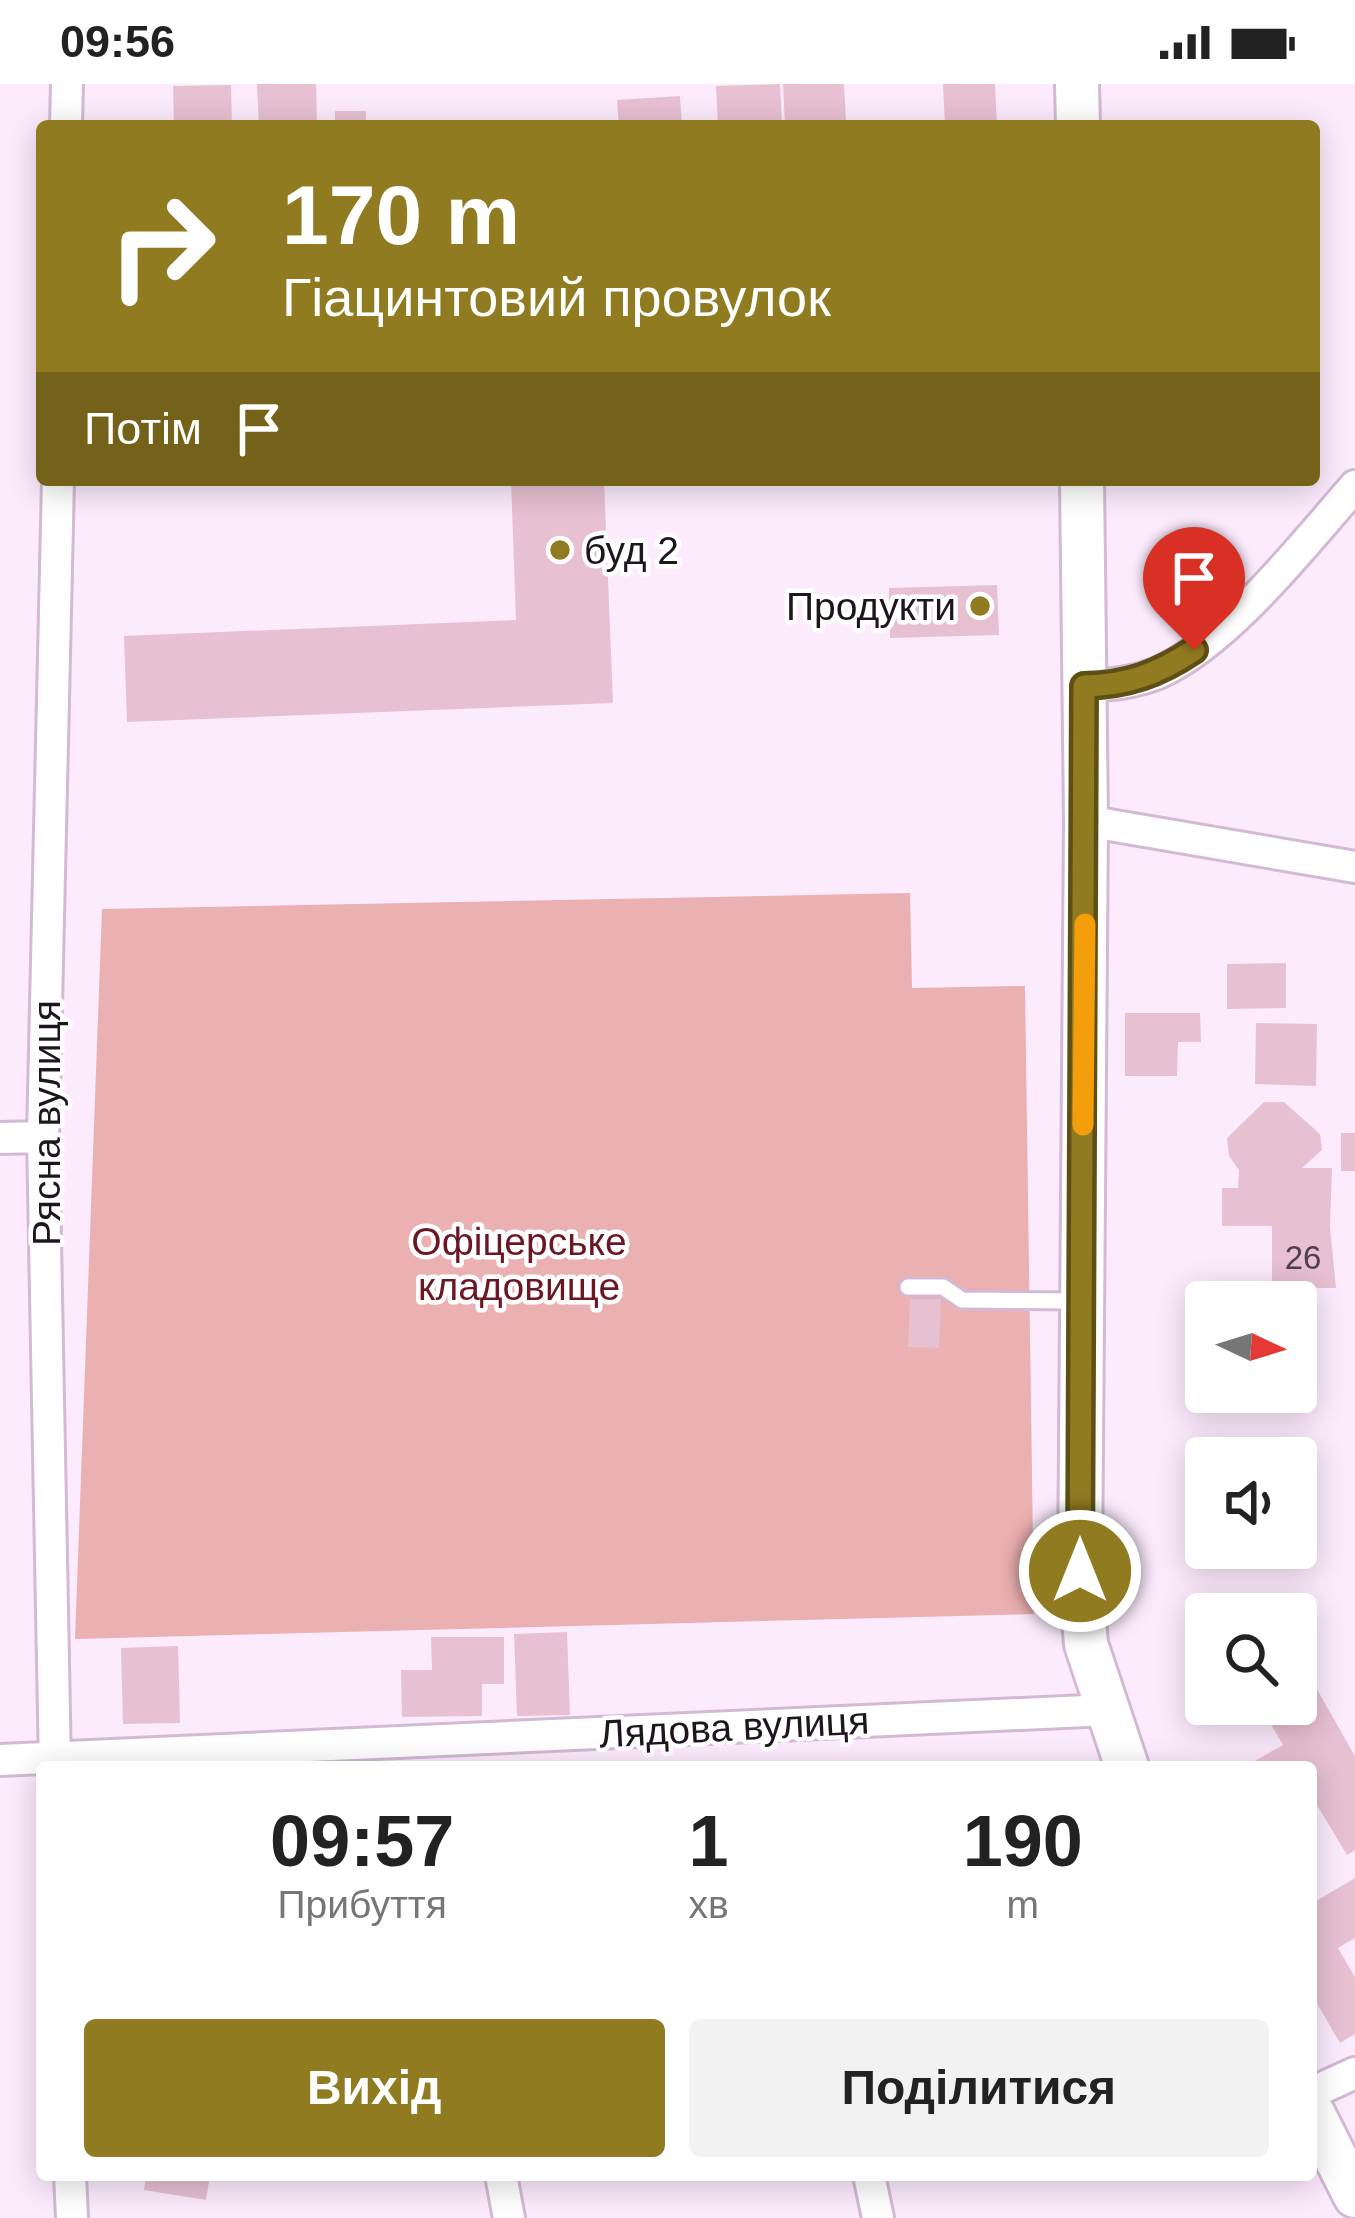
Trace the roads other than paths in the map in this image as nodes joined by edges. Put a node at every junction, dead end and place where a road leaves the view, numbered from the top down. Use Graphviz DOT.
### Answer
graph roads {
  1 [pos="67,84"];
  2 [pos="1077,84"];
  3 [pos="66,120"];
  4 [pos="1078,120"];
  5 [pos="58,486"];
  6 [pos="1082,486"];
  7 [pos="1355,486"];
  8 [pos="1084,686"];
  9 [pos="1086,821"];
  10 [pos="1353,869"];
  11 [pos="43,1137"];
  12 [pos="0,1138"];
  13 [pos="908,1287"];
  14 [pos="1082,1300"];
  15 [pos="1108,1710"];
  16 [pos="0,1760"];
  17 [pos="36,1761"];
  18 [pos="55,1761"];
  19 [pos="75,1761"];
  20 [pos="1125,1761"];
  21 [pos="1355,2074"];
  22 [pos="1317,2090"];
  23 [pos="1317,2121"];
  24 [pos="70,2181"];
  25 [pos="502,2181"];
  26 [pos="870,2181"];
  27 [pos="1355,2196"];
  28 [pos="72,2218"];
  29 [pos="509,2218"];
  30 [pos="878,2218"];
  1 -- 3 [label="street"];
  2 -- 4 [label="main road"];
  5 -- 11 [label="street, Рясна вулиця"];
  6 -- 8 [label="main road"];
  7 -- 8 [label="street"];
  8 -- 9 [label="main road"];
  9 -- 10 [label="street"];
  9 -- 14 [label="main road"];
  11 -- 12 [label="street"];
  11 -- 18 [label="street, Рясна вулиця"];
  13 -- 14 [label="lane"];
  14 -- 15 [label="main road"];
  15 -- 19 [label="street, Лядова вулиця"];
  15 -- 20 [label="main road"];
  16 -- 17 [label="street, Лядова вулиця"];
  21 -- 22 [label="street"];
  23 -- 27 [label="main road"];
  24 -- 28 [label="street"];
  25 -- 29 [label="street"];
  26 -- 30 [label="street"];
}
